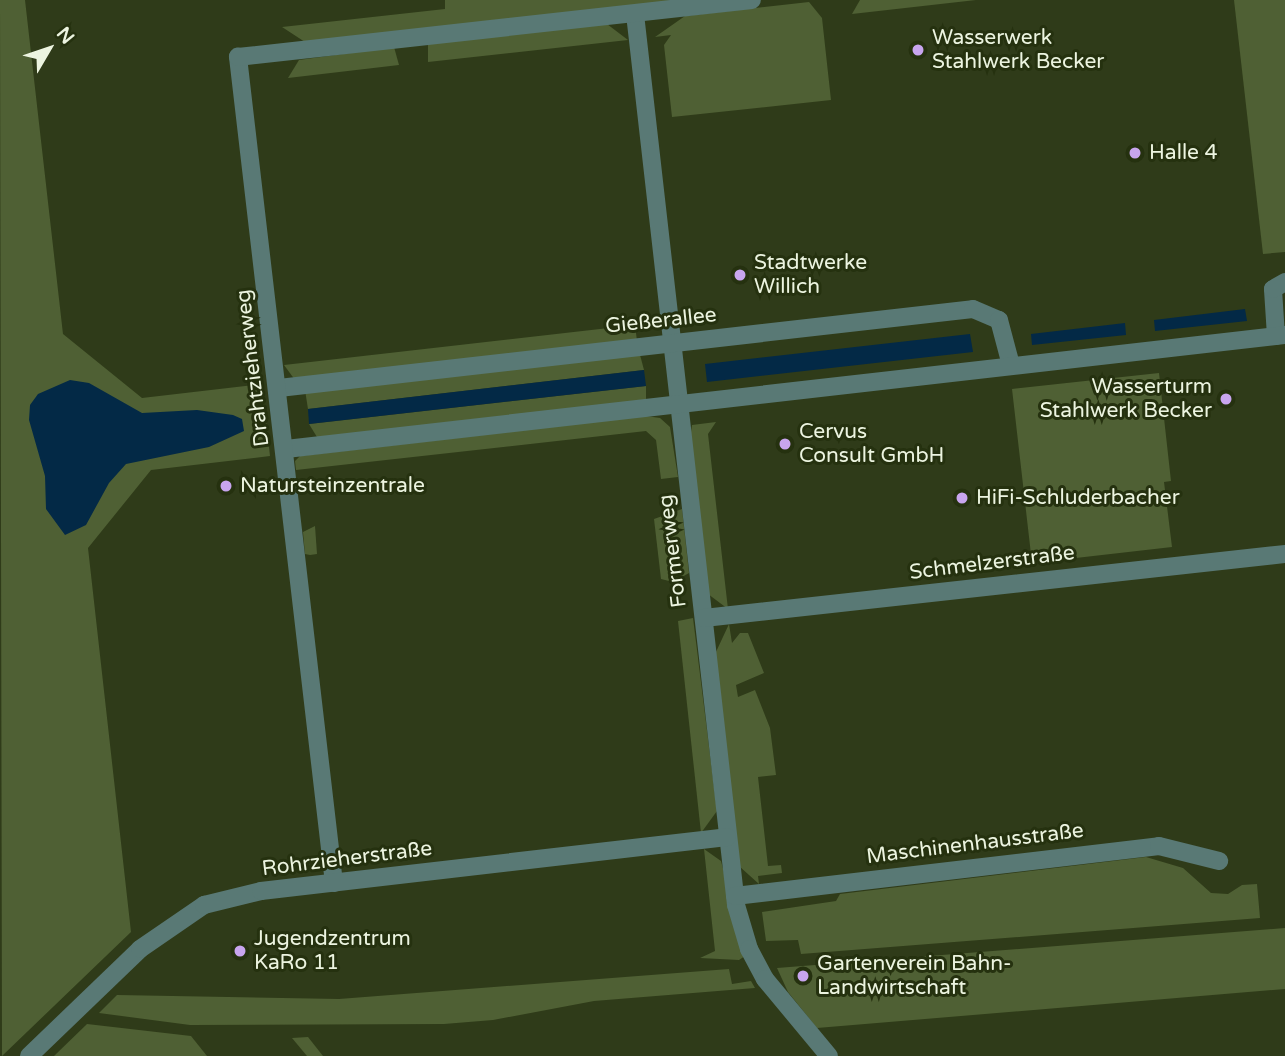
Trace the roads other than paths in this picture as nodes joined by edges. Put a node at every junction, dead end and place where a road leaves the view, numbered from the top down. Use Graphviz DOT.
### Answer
graph roads {
  1 [pos="752,0"];
  2 [pos="635,14"];
  3 [pos="1285,282"];
  4 [pos="1281,335"];
  5 [pos="671,343"];
  6 [pos="1011,365"];
  7 [pos="279,388"];
  8 [pos="679,404"];
  9 [pos="286,449"];
  10 [pos="1285,554"];
  11 [pos="704,618"];
  12 [pos="727,837"];
  13 [pos="1219,861"];
  14 [pos="334,883"];
  15 [pos="735,896"];
  16 [pos="29,1056"];
  17 [pos="829,1056"];
  1 -- 2 [label="street"];
  2 -- 5 [label="street, Formerweg"];
  2 -- 7 [label="street, Drahtzieherweg"];
  3 -- 4 [label="street"];
  4 -- 6 [label="street"];
  5 -- 6 [label="street, Gießerallee"];
  5 -- 7 [label="street, Gießerallee"];
  5 -- 8 [label="street, Formerweg"];
  6 -- 8 [label="street"];
  7 -- 9 [label="street, Drahtzieherweg"];
  8 -- 9 [label="street"];
  8 -- 11 [label="street, Formerweg"];
  9 -- 14 [label="street, Drahtzieherweg"];
  10 -- 11 [label="street, Schmelzerstraße"];
  11 -- 12 [label="street, Formerweg"];
  12 -- 14 [label="street, Rohrzieherstraße"];
  12 -- 15 [label="street, Formerweg"];
  13 -- 15 [label="street, Maschinenhausstraße"];
  14 -- 16 [label="street, Rohrzieherstraße"];
  15 -- 17 [label="street, Formerweg"];
}
